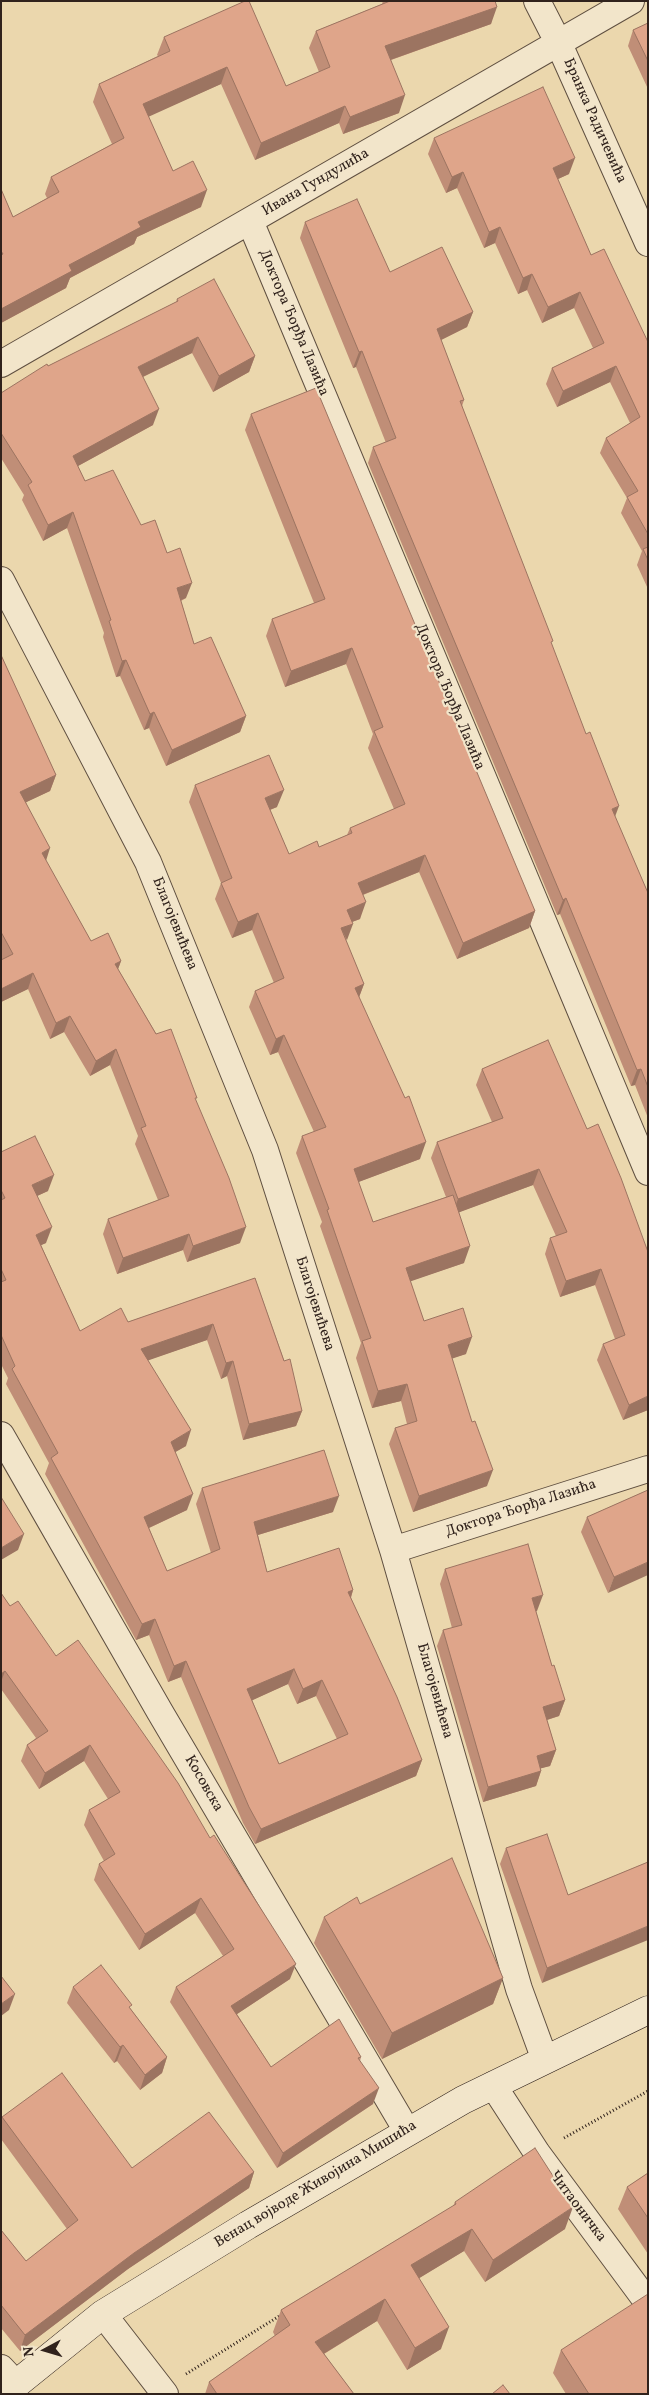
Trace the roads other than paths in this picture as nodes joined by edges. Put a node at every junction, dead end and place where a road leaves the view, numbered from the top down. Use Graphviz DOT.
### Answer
graph roads {
  1 [pos="537,1"];
  2 [pos="631,1"];
  3 [pos="559,44"];
  4 [pos="250,221"];
  5 [pos="648,243"];
  6 [pos="1,364"];
  7 [pos="1,580"];
  8 [pos="648,1172"];
  9 [pos="1,1435"];
  10 [pos="648,1469"];
  11 [pos="393,1550"];
  12 [pos="648,2010"];
  13 [pos="545,2060"];
  14 [pos="493,2085"];
  15 [pos="407,2131"];
  16 [pos="648,2303"];
  17 [pos="103,2314"];
  18 [pos="7,2382"];
  19 [pos="164,2392"];
  1 -- 3 [label="street, Бранка Радичевића"];
  2 -- 3 [label="street, Ивана Гундулића"];
  3 -- 4 [label="street, Ивана Гундулића"];
  3 -- 5 [label="street, Бранка Радичевића"];
  4 -- 6 [label="street, Ивана Гундулића"];
  4 -- 8 [label="street, Доктора Ђорђа Лазића"];
  7 -- 11 [label="street, Благојевићева"];
  9 -- 15 [label="street, Косовска"];
  10 -- 11 [label="street, Доктора Ђорђа Лазића"];
  11 -- 13 [label="street, Благојевићева"];
  12 -- 13 [label="main road, Венац војводе Живојина Мишића"];
  13 -- 14 [label="main road, Венац војводе Живојина Мишића"];
  14 -- 15 [label="main road, Венац војводе Живојина Мишића"];
  14 -- 16 [label="street, Читаоничка"];
  15 -- 17 [label="main road, Венац војводе Живојина Мишића"];
  17 -- 18 [label="main road, Венац војводе Живојина Мишића"];
  17 -- 19 [label="street"];
}
